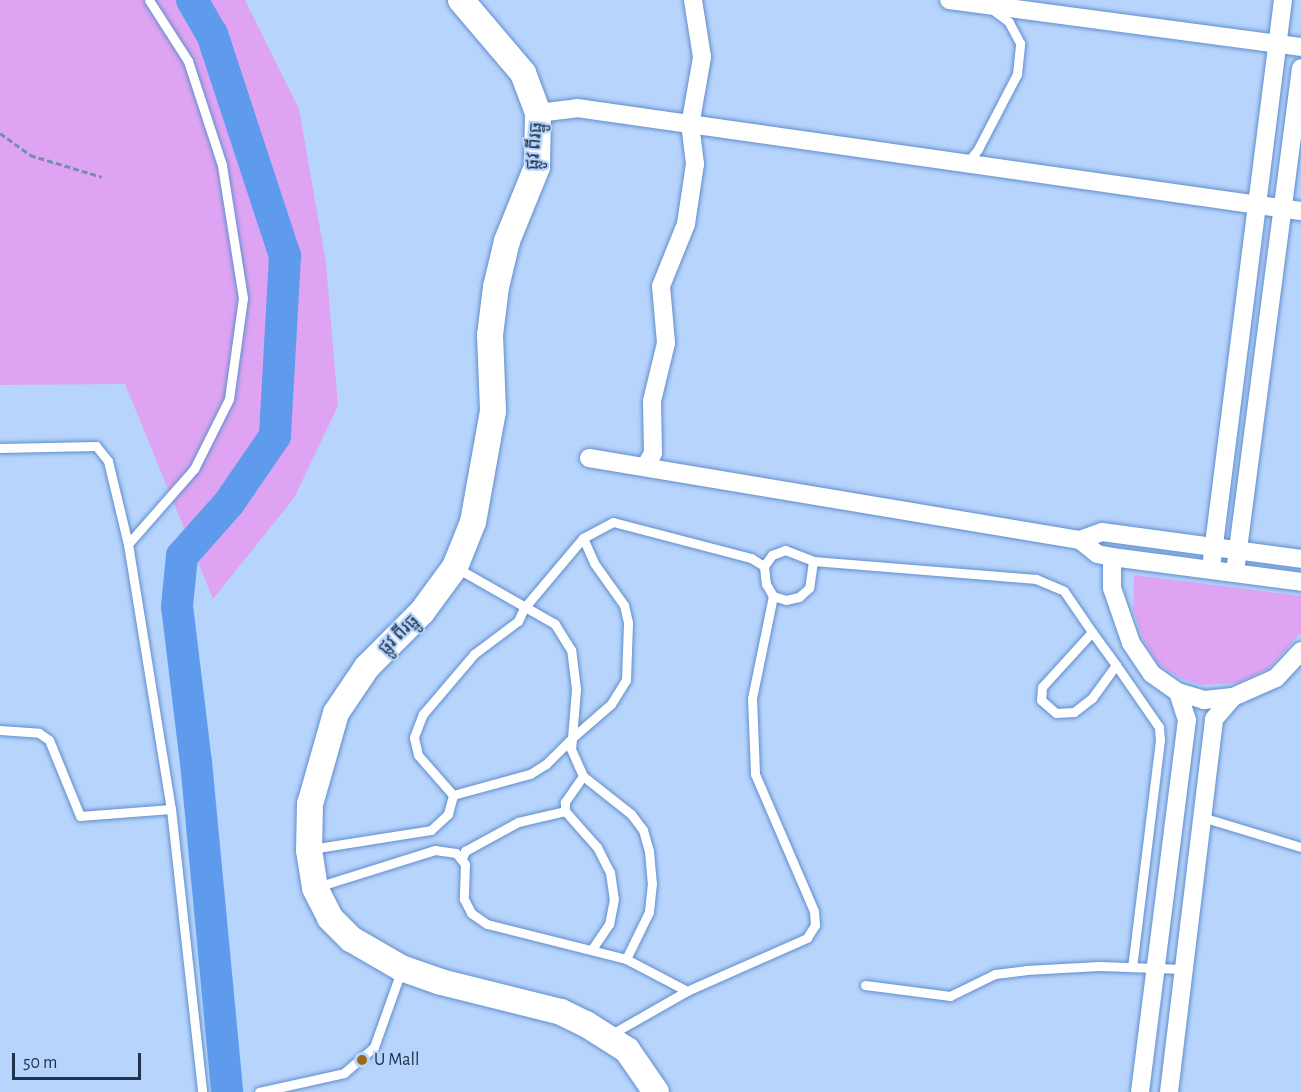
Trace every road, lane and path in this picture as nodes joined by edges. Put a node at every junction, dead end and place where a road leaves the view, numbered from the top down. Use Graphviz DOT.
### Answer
graph roads {
  1 [pos="149,0"];
  2 [pos="461,0"];
  3 [pos="693,0"];
  4 [pos="949,0"];
  5 [pos="1283,0"];
  6 [pos="988,5"];
  7 [pos="1278,45"];
  8 [pos="1301,47"];
  9 [pos="1301,68"];
  10 [pos="538,113"];
  11 [pos="690,126"];
  12 [pos="0,133"];
  13 [pos="966,164"];
  14 [pos="102,177"];
  15 [pos="1260,184"];
  16 [pos="1293,189"];
  17 [pos="1257,205"];
  18 [pos="1282,209"];
  19 [pos="1301,211"];
  20 [pos="0,448"];
  21 [pos="589,458"];
  22 [pos="645,467"];
  23 [pos="583,538"];
  24 [pos="1080,540"];
  25 [pos="128,544"];
  26 [pos="1214,546"];
  27 [pos="1238,551"];
  28 [pos="1112,557"];
  29 [pos="1301,559"];
  30 [pos="813,561"];
  31 [pos="764,566"];
  32 [pos="455,567"];
  33 [pos="1211,568"];
  34 [pos="1235,572"];
  35 [pos="1301,582"];
  36 [pos="773,596"];
  37 [pos="524,608"];
  38 [pos="1092,632"];
  39 [pos="1301,651"];
  40 [pos="1116,665"];
  41 [pos="1178,692"];
  42 [pos="1233,697"];
  43 [pos="0,730"];
  44 [pos="572,738"];
  45 [pos="583,776"];
  46 [pos="453,795"];
  47 [pos="171,809"];
  48 [pos="565,811"];
  49 [pos="1202,817"];
  50 [pos="431,830"];
  51 [pos="1301,848"];
  52 [pos="309,850"];
  53 [pos="435,850"];
  54 [pos="462,859"];
  55 [pos="315,888"];
  56 [pos="593,948"];
  57 [pos="626,959"];
  58 [pos="1132,967"];
  59 [pos="1156,967"];
  60 [pos="401,968"];
  61 [pos="1184,969"];
  62 [pos="865,985"];
  63 [pos="687,991"];
  64 [pos="608,1036"];
  65 [pos="202,1092"];
  66 [pos="259,1092"];
  67 [pos="656,1092"];
  68 [pos="1140,1092"];
  69 [pos="1170,1092"];
  1 -- 25 [label="lane"];
  2 -- 10 [label="main road, ផ្លូវ ពីរធ្នូ"];
  3 -- 11 [label="street"];
  4 -- 6 [label="street"];
  5 -- 7 [label="street"];
  6 -- 7 [label="street"];
  6 -- 13 [label="lane"];
  7 -- 8 [label="street"];
  7 -- 15 [label="street"];
  9 -- 16 [label="street"];
  10 -- 11 [label="street"];
  10 -- 32 [label="main road, ផ្លូវ ពីរធ្នូ"];
  11 -- 13 [label="street"];
  11 -- 22 [label="street"];
  12 -- 14 [label="path"];
  13 -- 17 [label="street"];
  15 -- 16 [label="street"];
  15 -- 17 [label="street"];
  16 -- 18 [label="street"];
  17 -- 18 [label="street"];
  17 -- 26 [label="street"];
  18 -- 19 [label="street"];
  18 -- 27 [label="street"];
  20 -- 25 [label="lane"];
  21 -- 22 [label="street"];
  22 -- 24 [label="street"];
  23 -- 31 [label="lane"];
  23 -- 37 [label="lane"];
  23 -- 44 [label="lane"];
  24 -- 26 [label="street"];
  24 -- 28 [label="street"];
  25 -- 47 [label="lane"];
  26 -- 27 [label="street"];
  26 -- 33 [label="street"];
  27 -- 29 [label="street"];
  27 -- 34 [label="street"];
  28 -- 33 [label="street"];
  28 -- 41 [label="street"];
  30 -- 31 [label="lane"];
  30 -- 36 [label="lane"];
  30 -- 38 [label="lane"];
  31 -- 36 [label="lane"];
  32 -- 37 [label="lane"];
  32 -- 52 [label="main road, ផ្លូវ ពីរធ្នូ"];
  33 -- 34 [label="street"];
  34 -- 35 [label="street"];
  36 -- 63 [label="lane"];
  37 -- 44 [label="lane"];
  37 -- 46 [label="lane"];
  38 -- 40 [label="lane"];
  38 -- 40 [label="lane"];
  39 -- 42 [label="street"];
  40 -- 58 [label="lane"];
  41 -- 42 [label="street"];
  41 -- 59 [label="street"];
  42 -- 49 [label="street"];
  43 -- 47 [label="lane"];
  44 -- 45 [label="lane"];
  44 -- 46 [label="lane"];
  45 -- 48 [label="lane"];
  45 -- 57 [label="lane"];
  46 -- 50 [label="lane"];
  47 -- 65 [label="lane"];
  48 -- 54 [label="lane"];
  48 -- 56 [label="lane"];
  49 -- 51 [label="lane"];
  49 -- 61 [label="street"];
  50 -- 52 [label="lane"];
  50 -- 53 [label="lane"];
  52 -- 55 [label="main road, ផ្លូវ ពីរធ្នូ"];
  53 -- 54 [label="lane"];
  53 -- 55 [label="lane"];
  54 -- 56 [label="lane"];
  55 -- 60 [label="main road, ផ្លូវ ពីរធ្នូ"];
  56 -- 57 [label="lane"];
  57 -- 63 [label="lane"];
  58 -- 59 [label="lane"];
  58 -- 62 [label="lane"];
  59 -- 61 [label="lane"];
  59 -- 68 [label="street"];
  60 -- 64 [label="main road, ផ្លូវ ពីរធ្នូ"];
  60 -- 66 [label="lane"];
  61 -- 69 [label="street"];
  63 -- 64 [label="lane"];
  64 -- 67 [label="main road, ផ្លូវ ពីរធ្នូ"];
}
